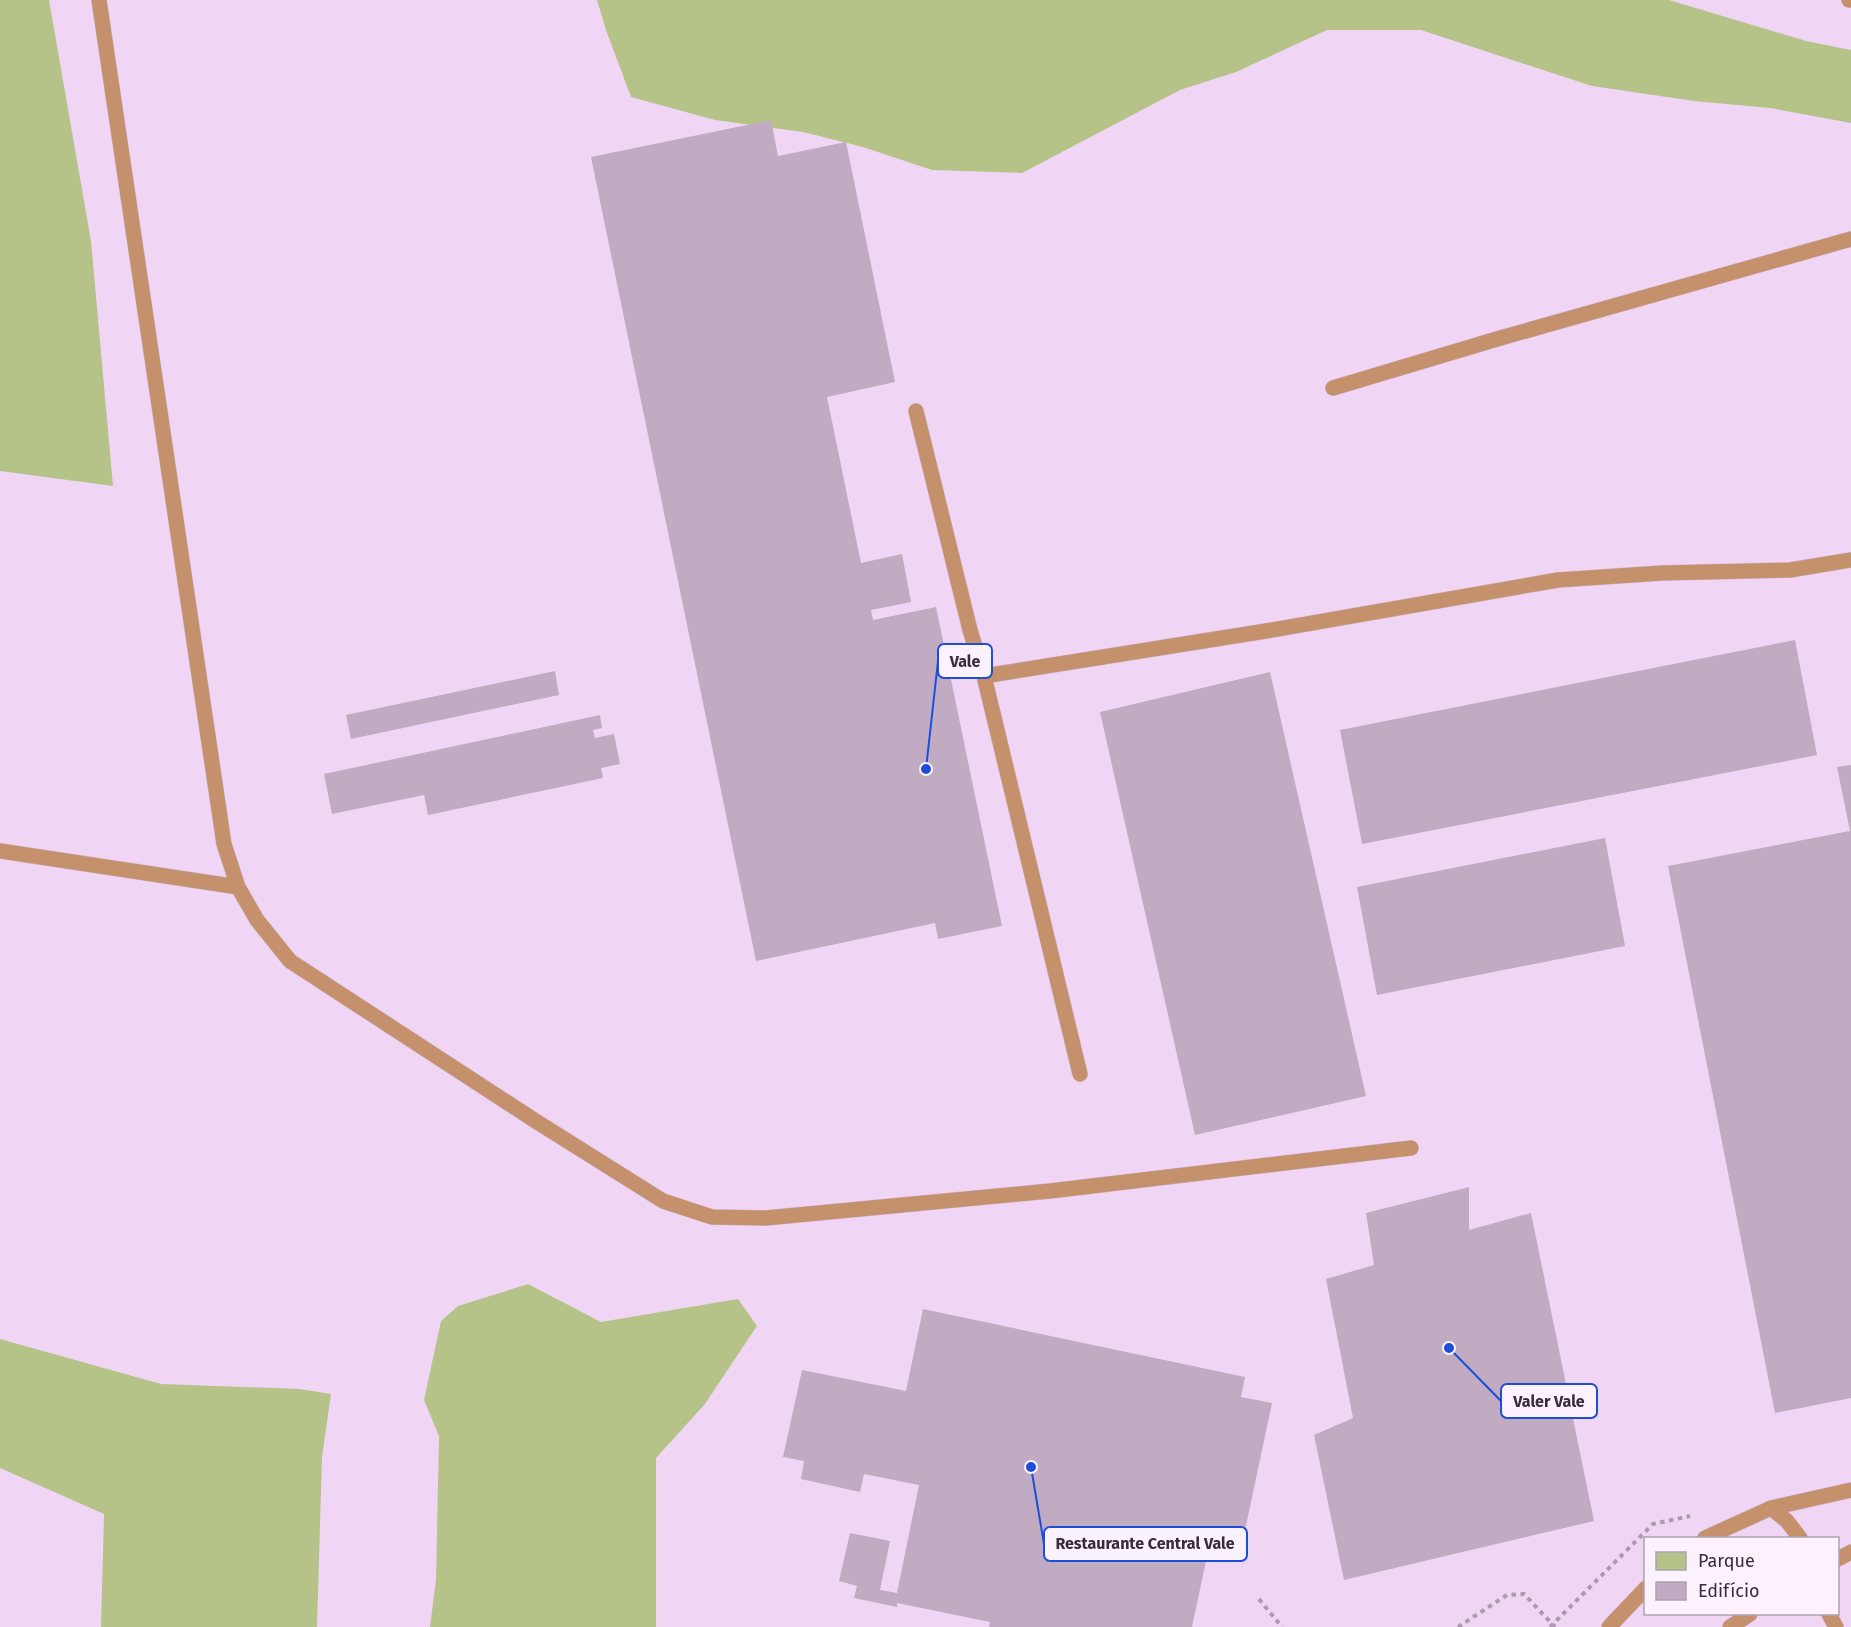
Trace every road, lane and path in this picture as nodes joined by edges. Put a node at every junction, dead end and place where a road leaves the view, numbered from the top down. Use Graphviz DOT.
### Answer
graph roads {
  1 [pos="99,0"];
  2 [pos="1851,239"];
  3 [pos="1333,388"];
  4 [pos="916,411"];
  5 [pos="1851,560"];
  6 [pos="984,676"];
  7 [pos="0,851"];
  8 [pos="238,886"];
  9 [pos="1080,1074"];
  10 [pos="1411,1149"];
  11 [pos="1851,1490"];
  12 [pos="1772,1508"];
  13 [pos="1709,1537"];
  14 [pos="1799,1537"];
  15 [pos="1644,1590"];
  16 [pos="1259,1599"];
  17 [pos="1748,1615"];
  18 [pos="1282,1627"];
  19 [pos="1458,1627"];
  20 [pos="1555,1627"];
  21 [pos="1609,1627"];
  22 [pos="1730,1627"];
  1 -- 8 [label="lane"];
  2 -- 3 [label="lane"];
  4 -- 6 [label="lane"];
  5 -- 6 [label="lane"];
  6 -- 9 [label="lane"];
  7 -- 8 [label="lane"];
  8 -- 10 [label="lane"];
  11 -- 12 [label="lane"];
  12 -- 13 [label="lane"];
  12 -- 14 [label="lane"];
  15 -- 21 [label="lane"];
  16 -- 18 [label="path"];
  17 -- 22 [label="lane"];
  19 -- 20 [label="path"];
}
